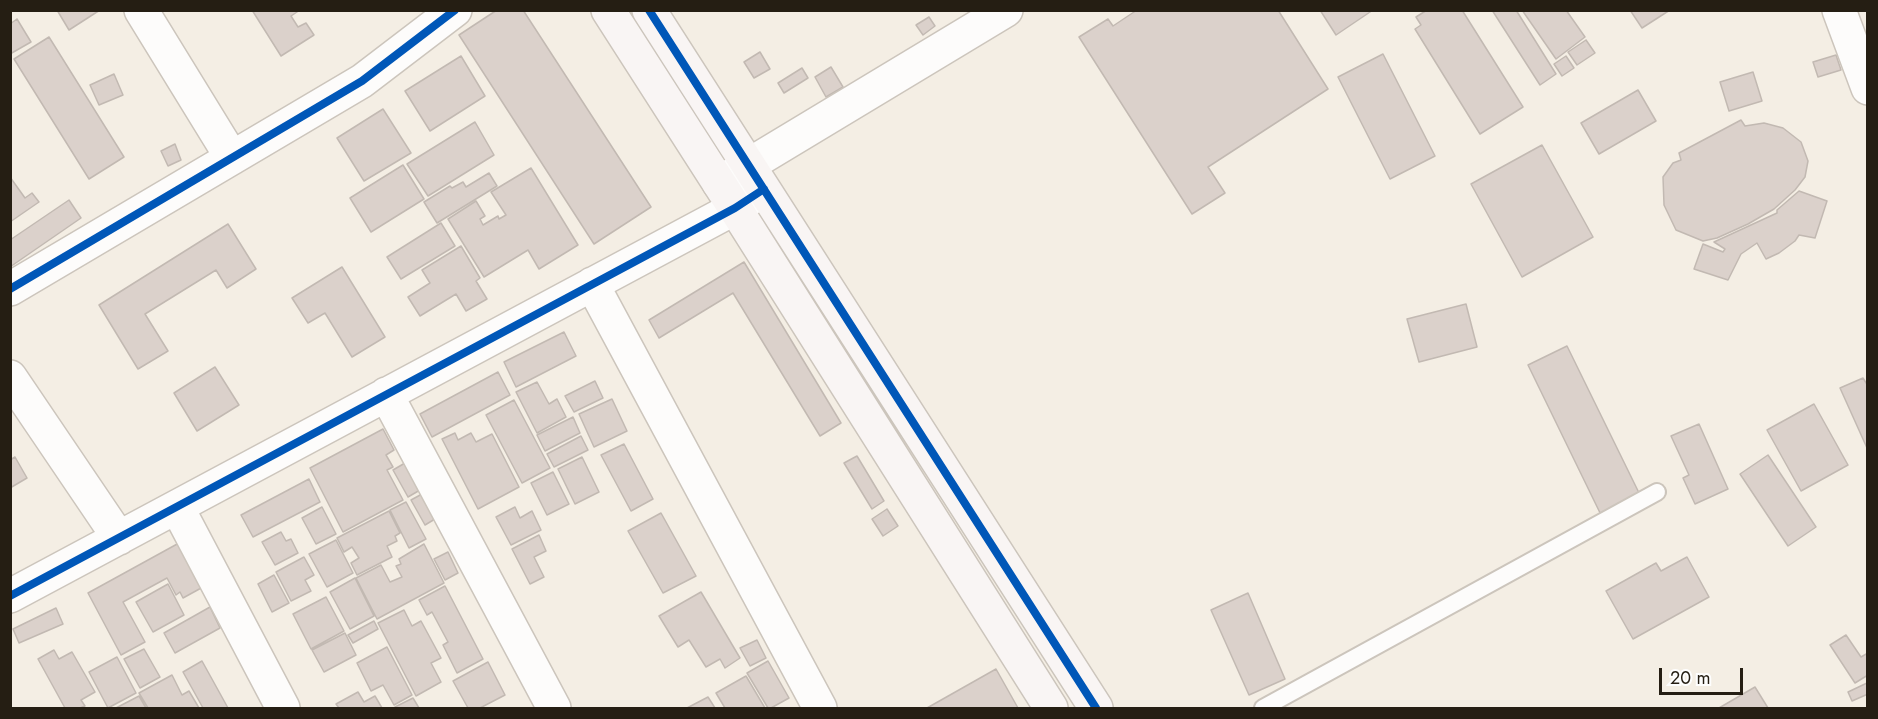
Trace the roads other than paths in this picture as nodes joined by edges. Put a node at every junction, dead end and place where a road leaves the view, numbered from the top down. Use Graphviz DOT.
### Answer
graph roads {
  1 [pos="141,10"];
  2 [pos="608,10"];
  3 [pos="649,10"];
  4 [pos="1006,10"];
  5 [pos="1839,10"];
  6 [pos="445,14"];
  7 [pos="1868,88"];
  8 [pos="232,158"];
  9 [pos="756,178"];
  10 [pos="727,195"];
  11 [pos="592,284"];
  12 [pos="10,289"];
  13 [pos="10,377"];
  14 [pos="386,394"];
  15 [pos="1658,492"];
  16 [pos="177,507"];
  17 [pos="119,538"];
  18 [pos="10,596"];
  19 [pos="283,708"];
  20 [pos="554,708"];
  21 [pos="820,708"];
  22 [pos="1051,708"];
  23 [pos="1096,708"];
  24 [pos="1263,708"];
  1 -- 8 [label="street"];
  2 -- 10 [label="street"];
  3 -- 9 [label="street"];
  4 -- 9 [label="street"];
  5 -- 7 [label="street"];
  6 -- 8 [label="street"];
  8 -- 12 [label="street"];
  9 -- 10 [label="street"];
  9 -- 23 [label="street"];
  10 -- 11 [label="street"];
  10 -- 22 [label="street"];
  11 -- 14 [label="street"];
  11 -- 21 [label="street"];
  13 -- 17 [label="street"];
  14 -- 16 [label="street"];
  14 -- 20 [label="street"];
  15 -- 24 [label="lane"];
  16 -- 17 [label="street"];
  16 -- 19 [label="street"];
  17 -- 18 [label="street"];
}
